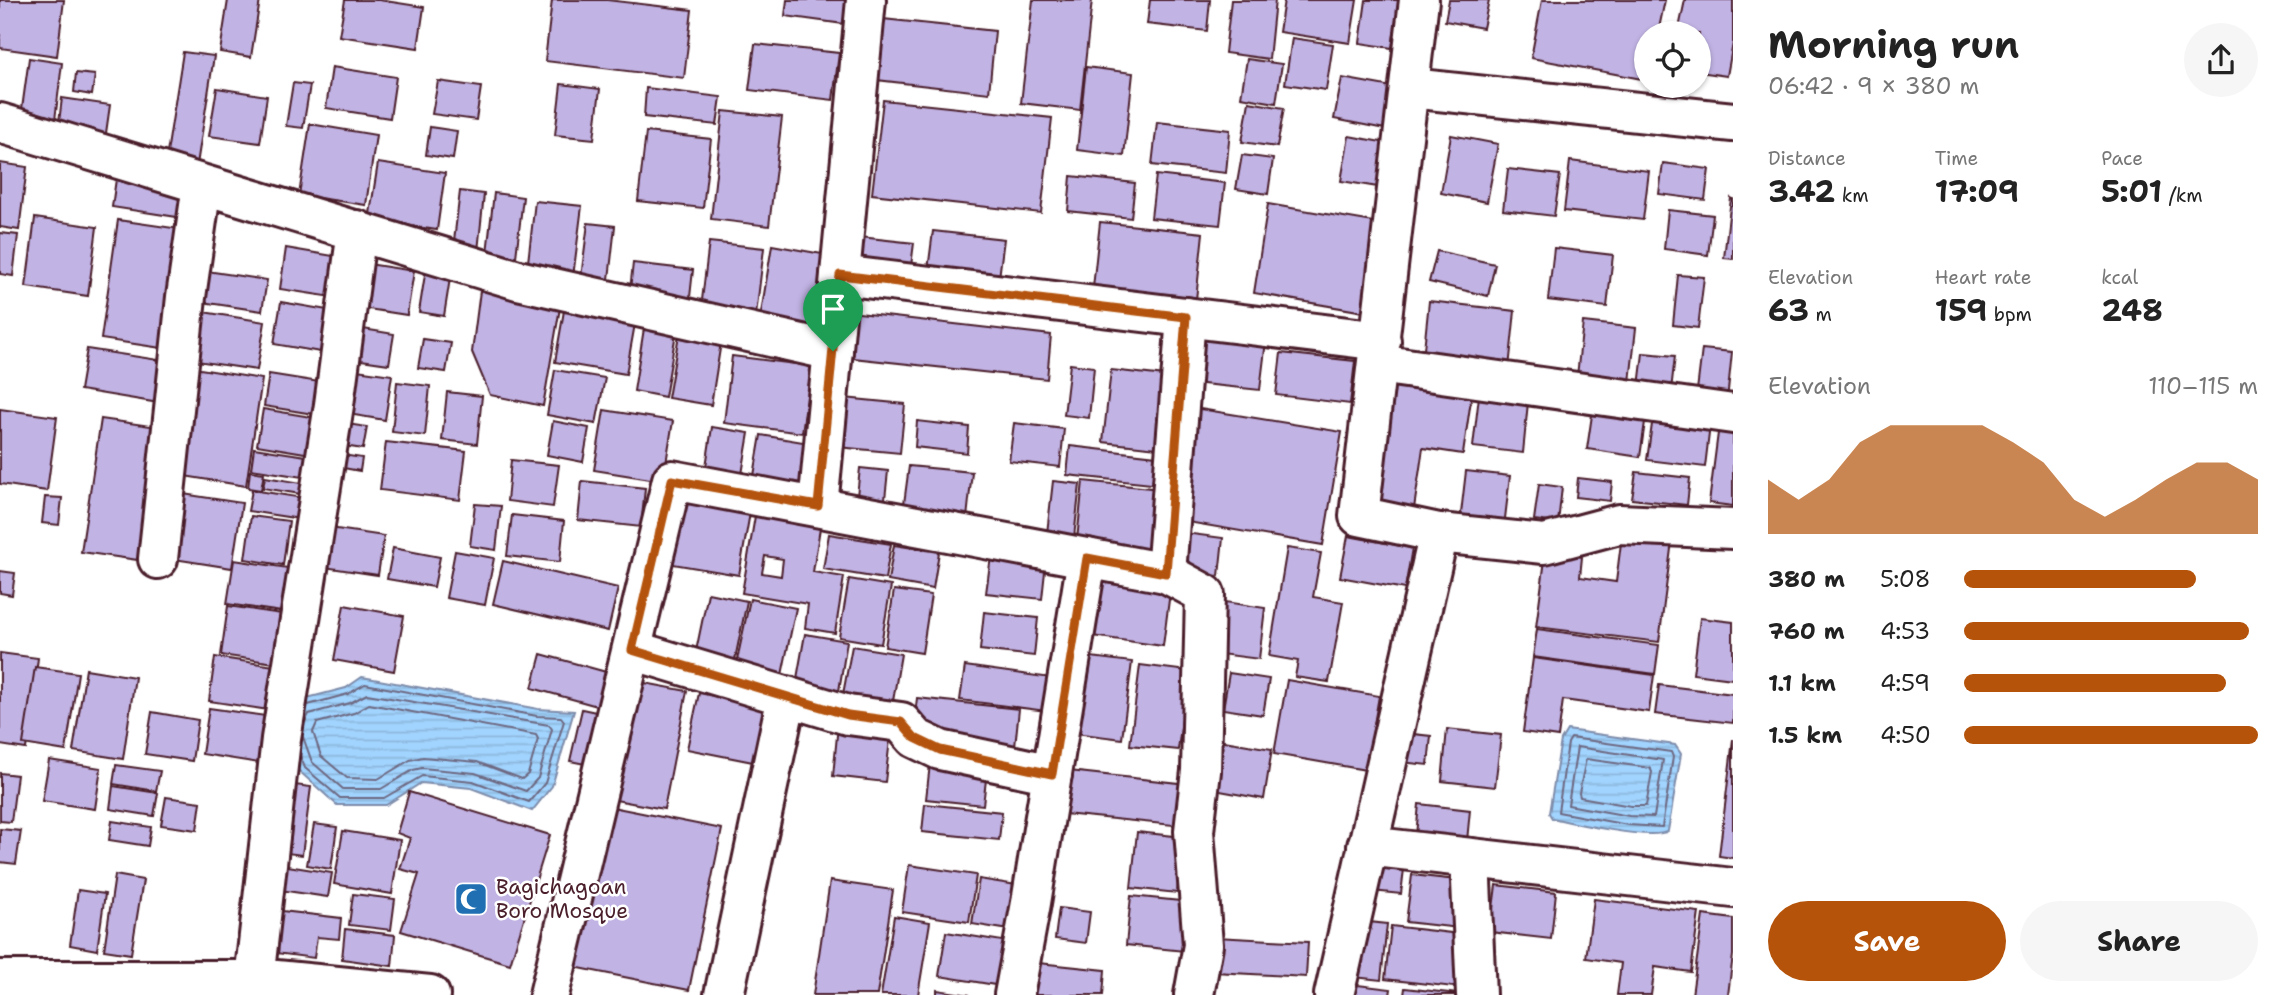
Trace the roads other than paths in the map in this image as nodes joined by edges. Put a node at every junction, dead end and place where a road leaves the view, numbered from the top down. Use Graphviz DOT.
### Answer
graph roads {
  1 [pos="866,0"];
  2 [pos="1419,0"];
  3 [pos="1410,88"];
  4 [pos="1733,122"];
  5 [pos="0,123"];
  6 [pos="202,186"];
  7 [pos="357,230"];
  8 [pos="840,275"];
  9 [pos="1186,317"];
  10 [pos="833,351"];
  11 [pos="1379,352"];
  12 [pos="1733,414"];
  13 [pos="818,506"];
  14 [pos="1733,528"];
  15 [pos="1439,533"];
  16 [pos="1087,558"];
  17 [pos="158,559"];
  18 [pos="1166,573"];
  19 [pos="632,650"];
  20 [pos="787,696"];
  21 [pos="1052,774"];
  22 [pos="1367,846"];
  23 [pos="1470,858"];
  24 [pos="1733,888"];
  25 [pos="0,979"];
  26 [pos="254,980"];
  27 [pos="162,988"];
  28 [pos="430,995"];
  29 [pos="549,995"];
  30 [pos="724,995"];
  31 [pos="1014,995"];
  32 [pos="1194,995"];
  33 [pos="1334,995"];
  34 [pos="1476,995"];
  1 -- 8 [label="street"];
  2 -- 3 [label="street"];
  3 -- 4 [label="street"];
  3 -- 11 [label="street"];
  5 -- 6 [label="street"];
  6 -- 7 [label="street"];
  6 -- 17 [label="street"];
  7 -- 10 [label="street"];
  7 -- 26 [label="street"];
  8 -- 9 [label="street"];
  8 -- 10 [label="street"];
  9 -- 11 [label="street"];
  9 -- 18 [label="street"];
  10 -- 13 [label="street"];
  11 -- 12 [label="street"];
  11 -- 15 [label="street"];
  13 -- 16 [label="street"];
  13 -- 19 [label="street"];
  14 -- 15 [label="street"];
  15 -- 22 [label="street"];
  16 -- 18 [label="street"];
  16 -- 21 [label="street"];
  18 -- 32 [label="street"];
  19 -- 20 [label="street"];
  19 -- 29 [label="street"];
  20 -- 21 [label="street"];
  20 -- 30 [label="street"];
  21 -- 31 [label="street"];
  22 -- 23 [label="street"];
  22 -- 33 [label="street"];
  23 -- 24 [label="street"];
  23 -- 34 [label="street"];
  25 -- 27 [label="street"];
  26 -- 27 [label="street"];
  26 -- 28 [label="street"];
}
